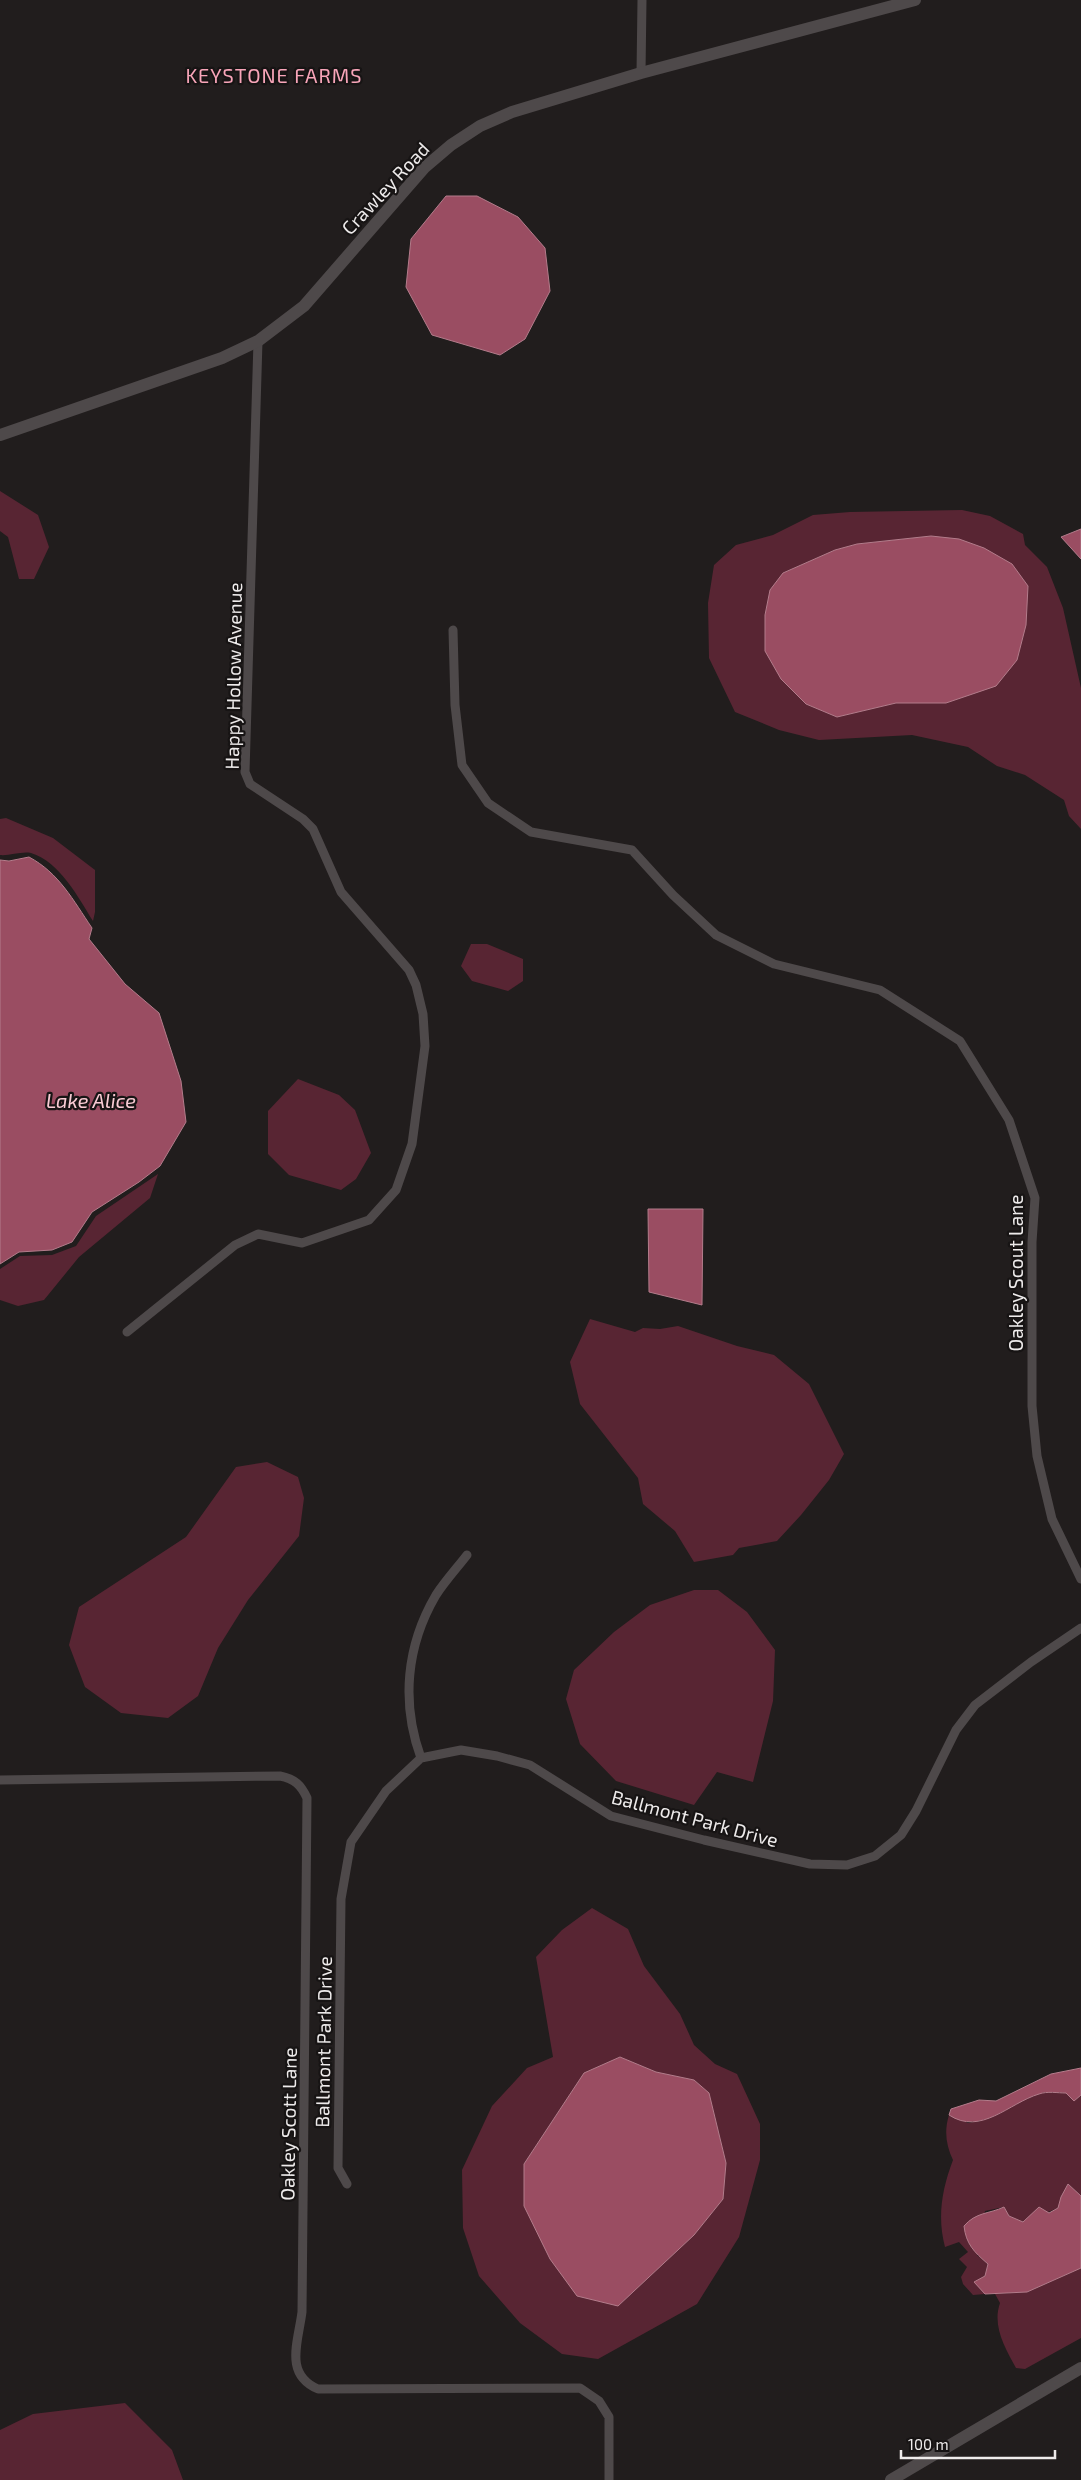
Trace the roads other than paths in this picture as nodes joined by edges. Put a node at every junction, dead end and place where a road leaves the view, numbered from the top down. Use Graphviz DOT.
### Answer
graph roads {
  1 [pos="642,0"];
  2 [pos="915,0"];
  3 [pos="641,73"];
  4 [pos="258,341"];
  5 [pos="0,435"];
  6 [pos="453,630"];
  7 [pos="127,1332"];
  8 [pos="467,1555"];
  9 [pos="1081,1579"];
  10 [pos="1081,1628"];
  11 [pos="421,1758"];
  12 [pos="0,1780"];
  13 [pos="348,2184"];
  14 [pos="1081,2368"];
  15 [pos="609,2480"];
  16 [pos="890,2480"];
  1 -- 3 [label="street"];
  2 -- 3 [label="street, Crawley Road"];
  3 -- 4 [label="street, Crawley Road"];
  4 -- 5 [label="street, Crawley Road"];
  4 -- 7 [label="street, Happy Hollow Avenue"];
  6 -- 9 [label="street, Oakley Scout Lane"];
  8 -- 11 [label="street"];
  10 -- 11 [label="street, Ballmont Park Drive"];
  11 -- 13 [label="street, Ballmont Park Drive"];
  12 -- 15 [label="street, Oakley Scott Lane"];
  14 -- 16 [label="street"];
}
